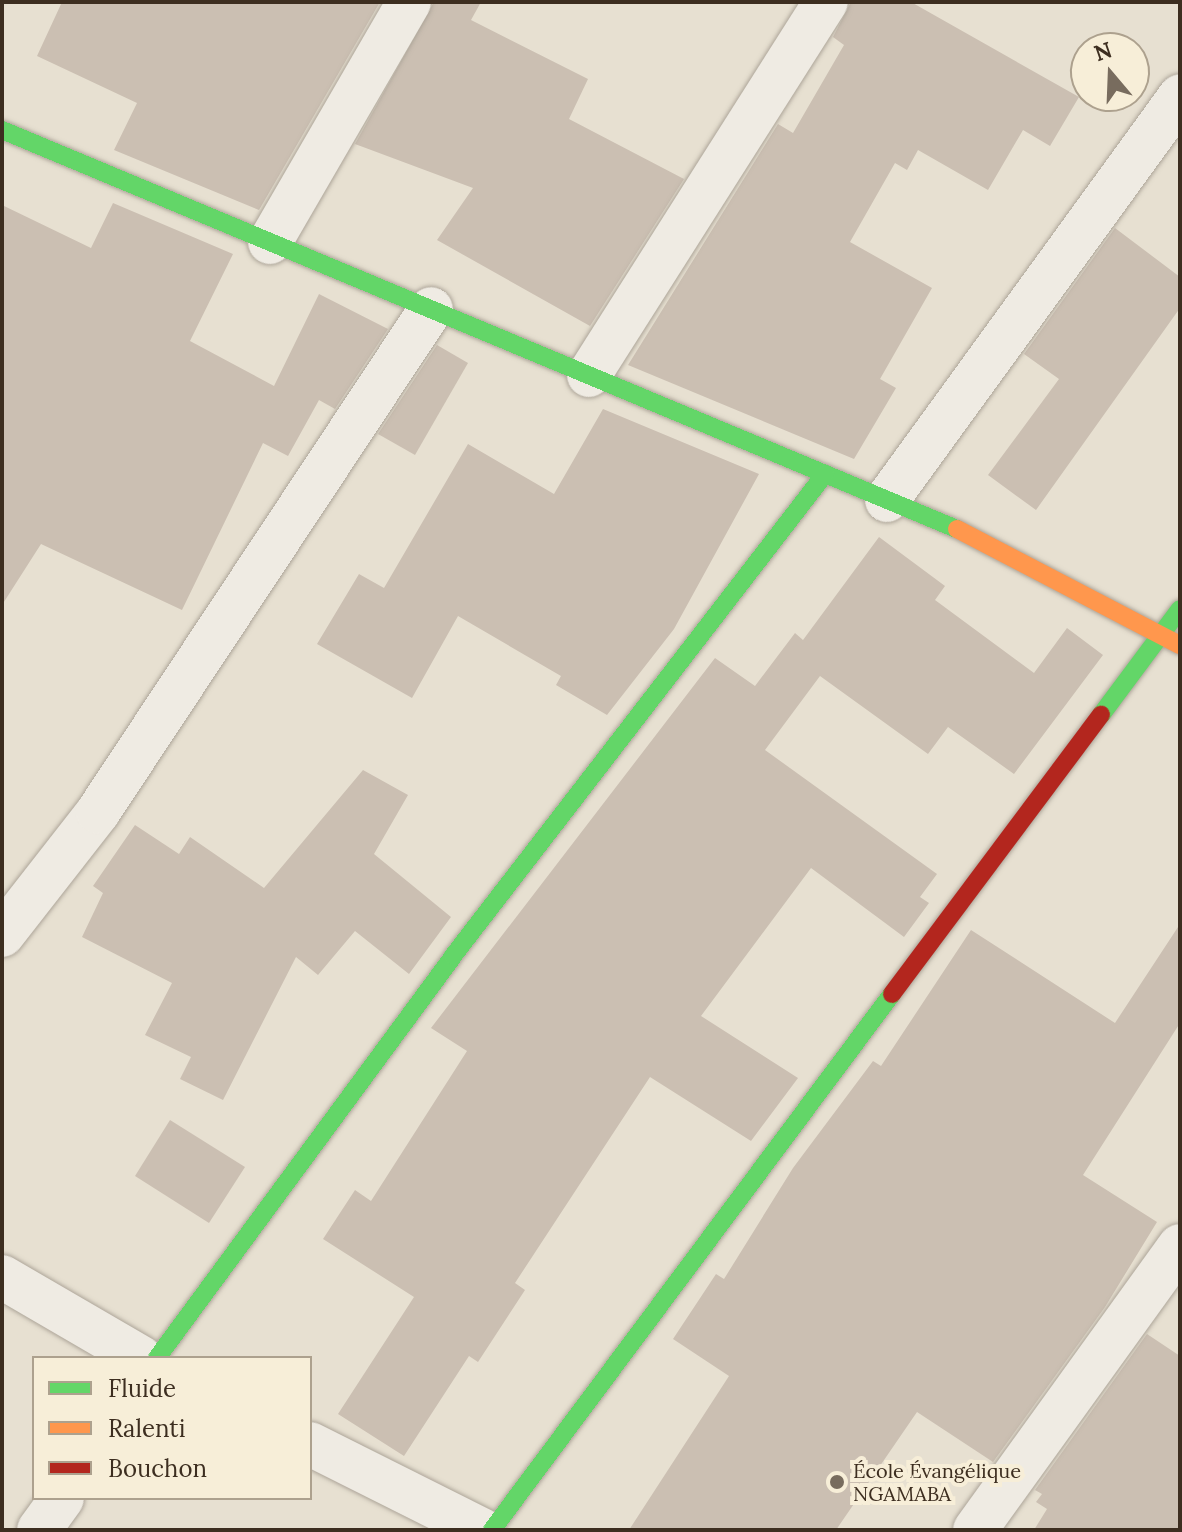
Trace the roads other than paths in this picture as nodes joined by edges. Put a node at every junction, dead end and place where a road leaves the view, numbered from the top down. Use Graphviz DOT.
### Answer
graph roads {
  1 [pos="409,2"];
  2 [pos="826,2"];
  3 [pos="1180,96"];
  4 [pos="2,130"];
  5 [pos="270,242"];
  6 [pos="431,309"];
  7 [pos="589,375"];
  8 [pos="825,474"];
  9 [pos="887,500"];
  10 [pos="1180,609"];
  11 [pos="1160,636"];
  12 [pos="1180,645"];
  13 [pos="2,935"];
  14 [pos="1180,1246"];
  15 [pos="2,1277"];
  16 [pos="138,1356"];
  17 [pos="158,1356"];
  18 [pos="312,1445"];
  19 [pos="61,1500"];
  20 [pos="39,1530"];
  21 [pos="482,1530"];
  22 [pos="492,1530"];
  23 [pos="975,1530"];
  1 -- 5 [label="street"];
  2 -- 7 [label="street"];
  3 -- 9 [label="street"];
  4 -- 5 [label="street"];
  5 -- 6 [label="street"];
  6 -- 7 [label="street"];
  6 -- 13 [label="street"];
  7 -- 8 [label="street"];
  8 -- 9 [label="street"];
  8 -- 17 [label="street"];
  9 -- 11 [label="street"];
  10 -- 11 [label="street"];
  11 -- 12 [label="street"];
  11 -- 22 [label="street"];
  14 -- 23 [label="street"];
  15 -- 16 [label="street"];
  18 -- 21 [label="street"];
  19 -- 20 [label="street"];
}
